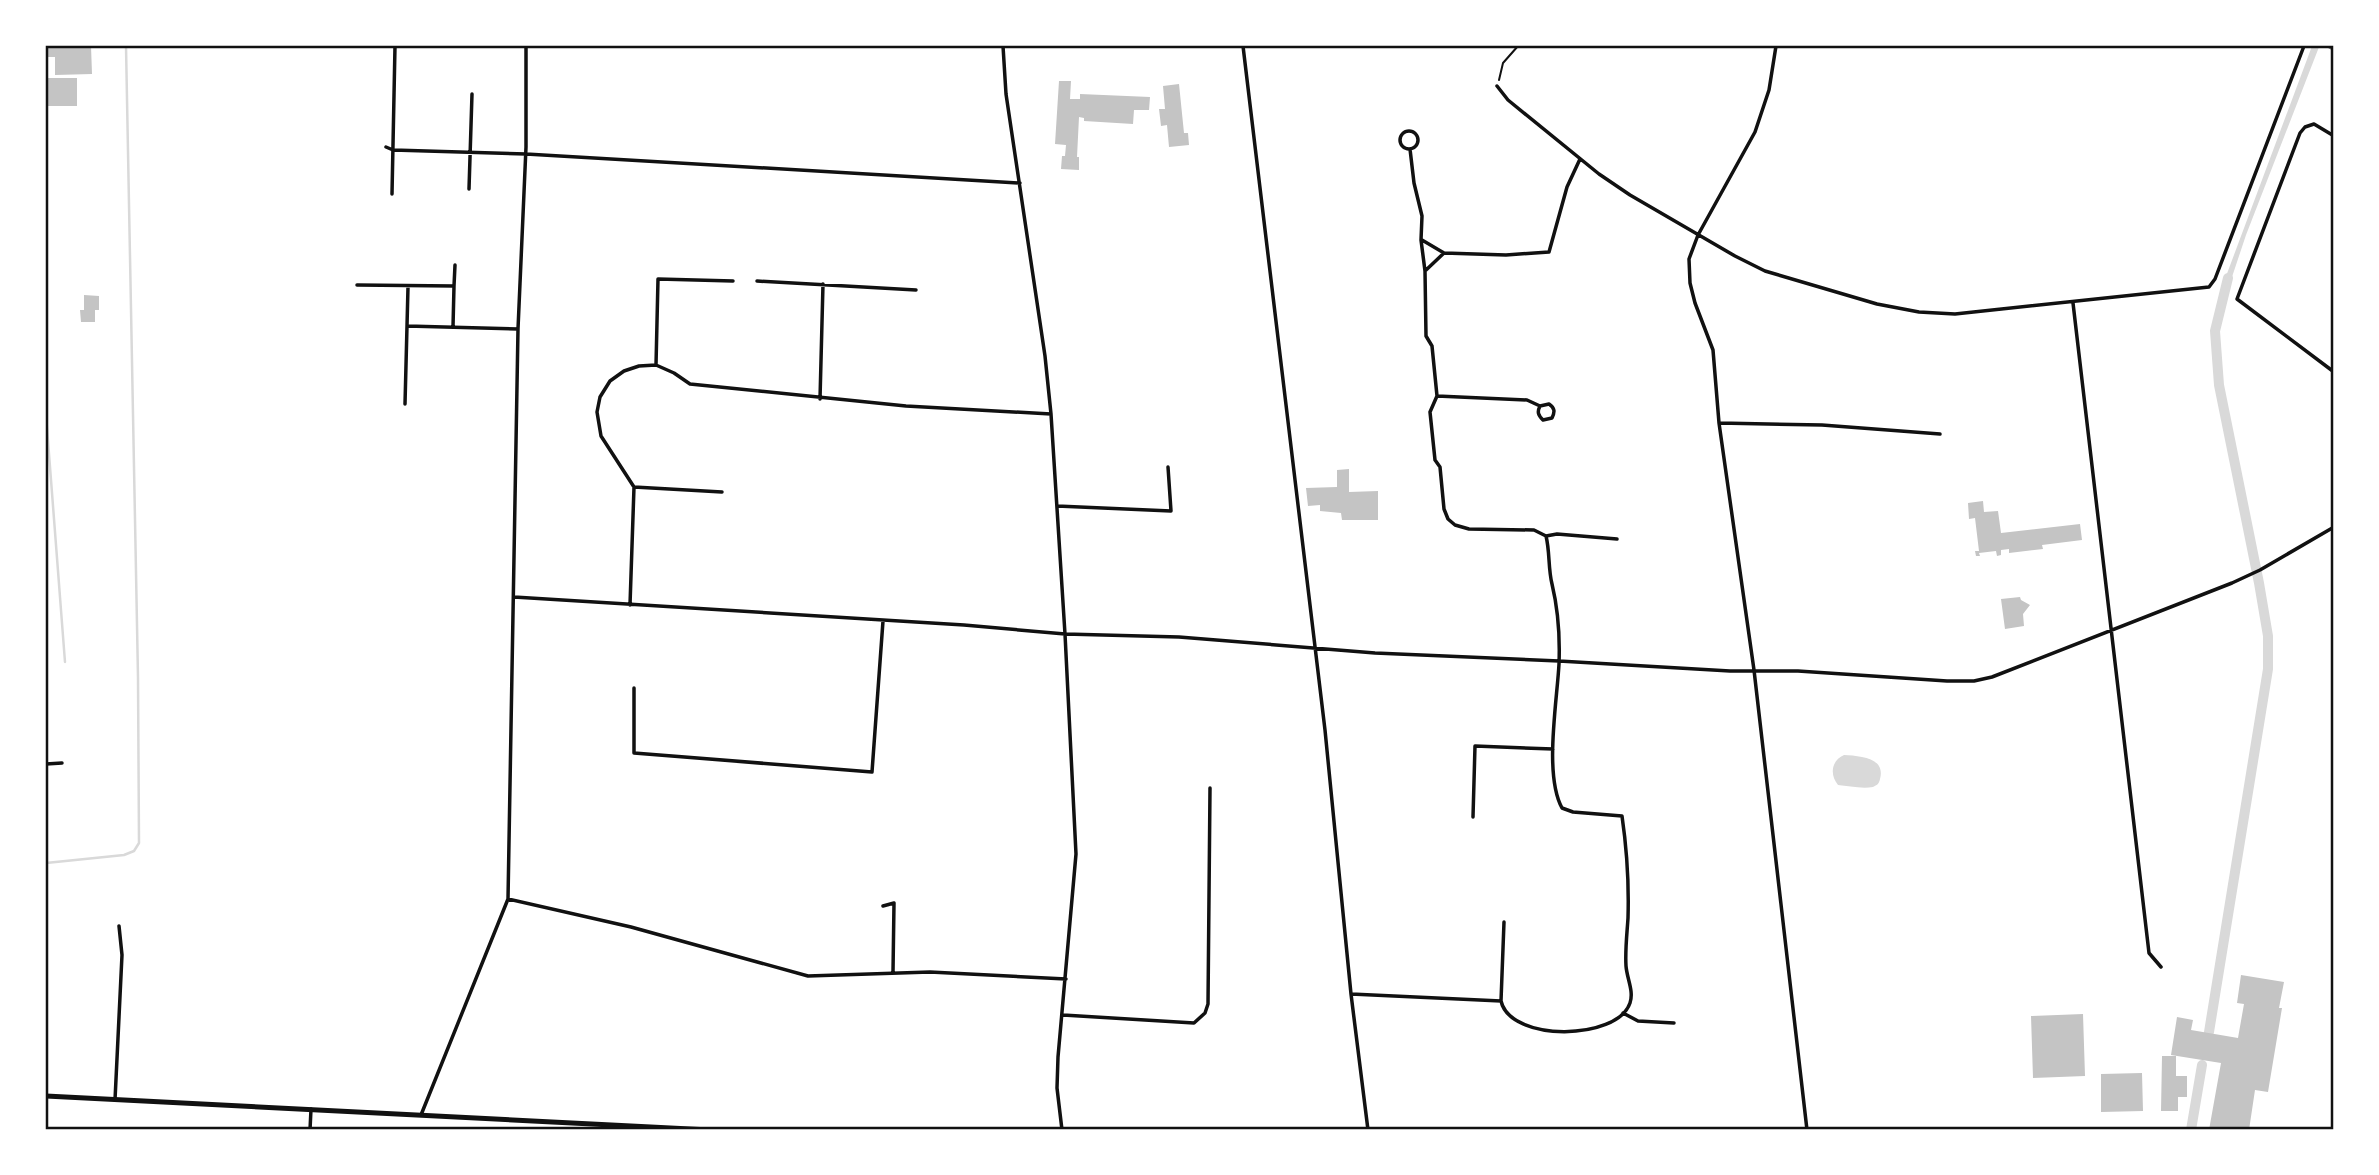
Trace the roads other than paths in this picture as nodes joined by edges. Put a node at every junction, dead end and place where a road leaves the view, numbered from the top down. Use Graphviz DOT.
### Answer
graph roads {
  1 [pos="395,46"];
  2 [pos="526,46"];
  3 [pos="1003,46"];
  4 [pos="1243,46"];
  5 [pos="1776,46"];
  6 [pos="2304,46"];
  7 [pos="1497,86"];
  8 [pos="471,94"];
  9 [pos="2333,136"];
  10 [pos="386,147"];
  11 [pos="1410,149"];
  12 [pos="393,150"];
  13 [pos="471,152"];
  14 [pos="526,154"];
  15 [pos="1580,159"];
  16 [pos="1020,183"];
  17 [pos="469,189"];
  18 [pos="392,194"];
  19 [pos="1698,235"];
  20 [pos="1421,240"];
  21 [pos="1444,253"];
  22 [pos="455,265"];
  23 [pos="1424,271"];
  24 [pos="733,281"];
  25 [pos="757,281"];
  26 [pos="823,284"];
  27 [pos="357,285"];
  28 [pos="454,286"];
  29 [pos="408,287"];
  30 [pos="916,290"];
  31 [pos="2073,303"];
  32 [pos="407,326"];
  33 [pos="453,327"];
  34 [pos="518,329"];
  35 [pos="656,365"];
  36 [pos="2333,372"];
  37 [pos="1437,396"];
  38 [pos="820,399"];
  39 [pos="405,404"];
  40 [pos="1540,405"];
  41 [pos="1051,414"];
  42 [pos="1719,423"];
  43 [pos="1940,434"];
  44 [pos="1168,467"];
  45 [pos="634,487"];
  46 [pos="722,492"];
  47 [pos="1057,506"];
  48 [pos="2333,527"];
  49 [pos="1546,536"];
  50 [pos="1617,539"];
  51 [pos="514,597"];
  52 [pos="631,605"];
  53 [pos="883,621"];
  54 [pos="2110,631"];
  55 [pos="1065,634"];
  56 [pos="1315,649"];
  57 [pos="1559,661"];
  58 [pos="1754,670"];
  59 [pos="634,688"];
  60 [pos="1553,749"];
  61 [pos="62,763"];
  62 [pos="46,764"];
  63 [pos="1210,789"];
  64 [pos="1473,817"];
  65 [pos="508,899"];
  66 [pos="883,906"];
  67 [pos="1504,922"];
  68 [pos="118,926"];
  69 [pos="2161,967"];
  70 [pos="893,972"];
  71 [pos="1066,979"];
  72 [pos="1351,994"];
  73 [pos="1501,1001"];
  74 [pos="1623,1013"];
  75 [pos="1063,1015"];
  76 [pos="1674,1023"];
  77 [pos="46,1096"];
  78 [pos="115,1100"];
  79 [pos="312,1110"];
  80 [pos="421,1115"];
  81 [pos="310,1129"];
  82 [pos="710,1129"];
  83 [pos="1062,1129"];
  84 [pos="1368,1129"];
  85 [pos="1807,1129"];
  1 -- 12 [label="street"];
  2 -- 14 [label="street"];
  3 -- 16 [label="street"];
  4 -- 56 [label="street"];
  5 -- 19 [label="street"];
  6 -- 31 [label="street"];
  7 -- 15 [label="street"];
  8 -- 13 [label="street"];
  9 -- 36 [label="street"];
  10 -- 12 [label="street"];
  11 -- 11 [label="street"];
  11 -- 20 [label="street"];
  12 -- 13 [label="street"];
  12 -- 18 [label="street"];
  13 -- 14 [label="street"];
  13 -- 17 [label="street"];
  14 -- 16 [label="street"];
  14 -- 34 [label="street"];
  15 -- 19 [label="street"];
  15 -- 21 [label="street"];
  16 -- 41 [label="street"];
  19 -- 31 [label="street"];
  19 -- 42 [label="street"];
  20 -- 21 [label="street"];
  20 -- 23 [label="street"];
  21 -- 23 [label="street"];
  22 -- 28 [label="street"];
  23 -- 37 [label="street"];
  24 -- 35 [label="street"];
  25 -- 26 [label="street"];
  26 -- 30 [label="street"];
  26 -- 38 [label="street"];
  27 -- 29 [label="street"];
  28 -- 29 [label="street"];
  28 -- 33 [label="street"];
  29 -- 32 [label="street"];
  31 -- 54 [label="street"];
  32 -- 33 [label="street"];
  32 -- 39 [label="street"];
  33 -- 34 [label="street"];
  34 -- 51 [label="street"];
  35 -- 38 [label="street"];
  35 -- 45 [label="street"];
  37 -- 40 [label="street"];
  37 -- 49 [label="street"];
  38 -- 41 [label="street"];
  40 -- 40 [label="street"];
  41 -- 47 [label="street"];
  42 -- 43 [label="street"];
  42 -- 58 [label="street"];
  44 -- 47 [label="street"];
  45 -- 46 [label="street"];
  45 -- 52 [label="street"];
  47 -- 55 [label="street"];
  48 -- 54 [label="street"];
  49 -- 50 [label="street"];
  49 -- 57 [label="street"];
  51 -- 52 [label="street"];
  51 -- 65 [label="street"];
  52 -- 53 [label="street"];
  53 -- 55 [label="street"];
  53 -- 59 [label="street"];
  54 -- 58 [label="street"];
  54 -- 69 [label="street"];
  55 -- 56 [label="street"];
  55 -- 71 [label="street"];
  56 -- 57 [label="street"];
  56 -- 72 [label="street"];
  57 -- 58 [label="street"];
  57 -- 60 [label="street"];
  58 -- 85 [label="street"];
  60 -- 64 [label="street"];
  60 -- 74 [label="street"];
  61 -- 62 [label="street"];
  63 -- 75 [label="street"];
  65 -- 70 [label="street"];
  65 -- 80 [label="street"];
  66 -- 70 [label="street"];
  67 -- 73 [label="street"];
  68 -- 78 [label="street"];
  70 -- 71 [label="street"];
  71 -- 75 [label="street"];
  72 -- 73 [label="street"];
  72 -- 84 [label="street"];
  73 -- 74 [label="street"];
  74 -- 76 [label="street"];
  75 -- 83 [label="street"];
  77 -- 78 [label="main road"];
  78 -- 79 [label="main road"];
  79 -- 80 [label="main road"];
  79 -- 81 [label="street"];
  80 -- 82 [label="main road"];
}
